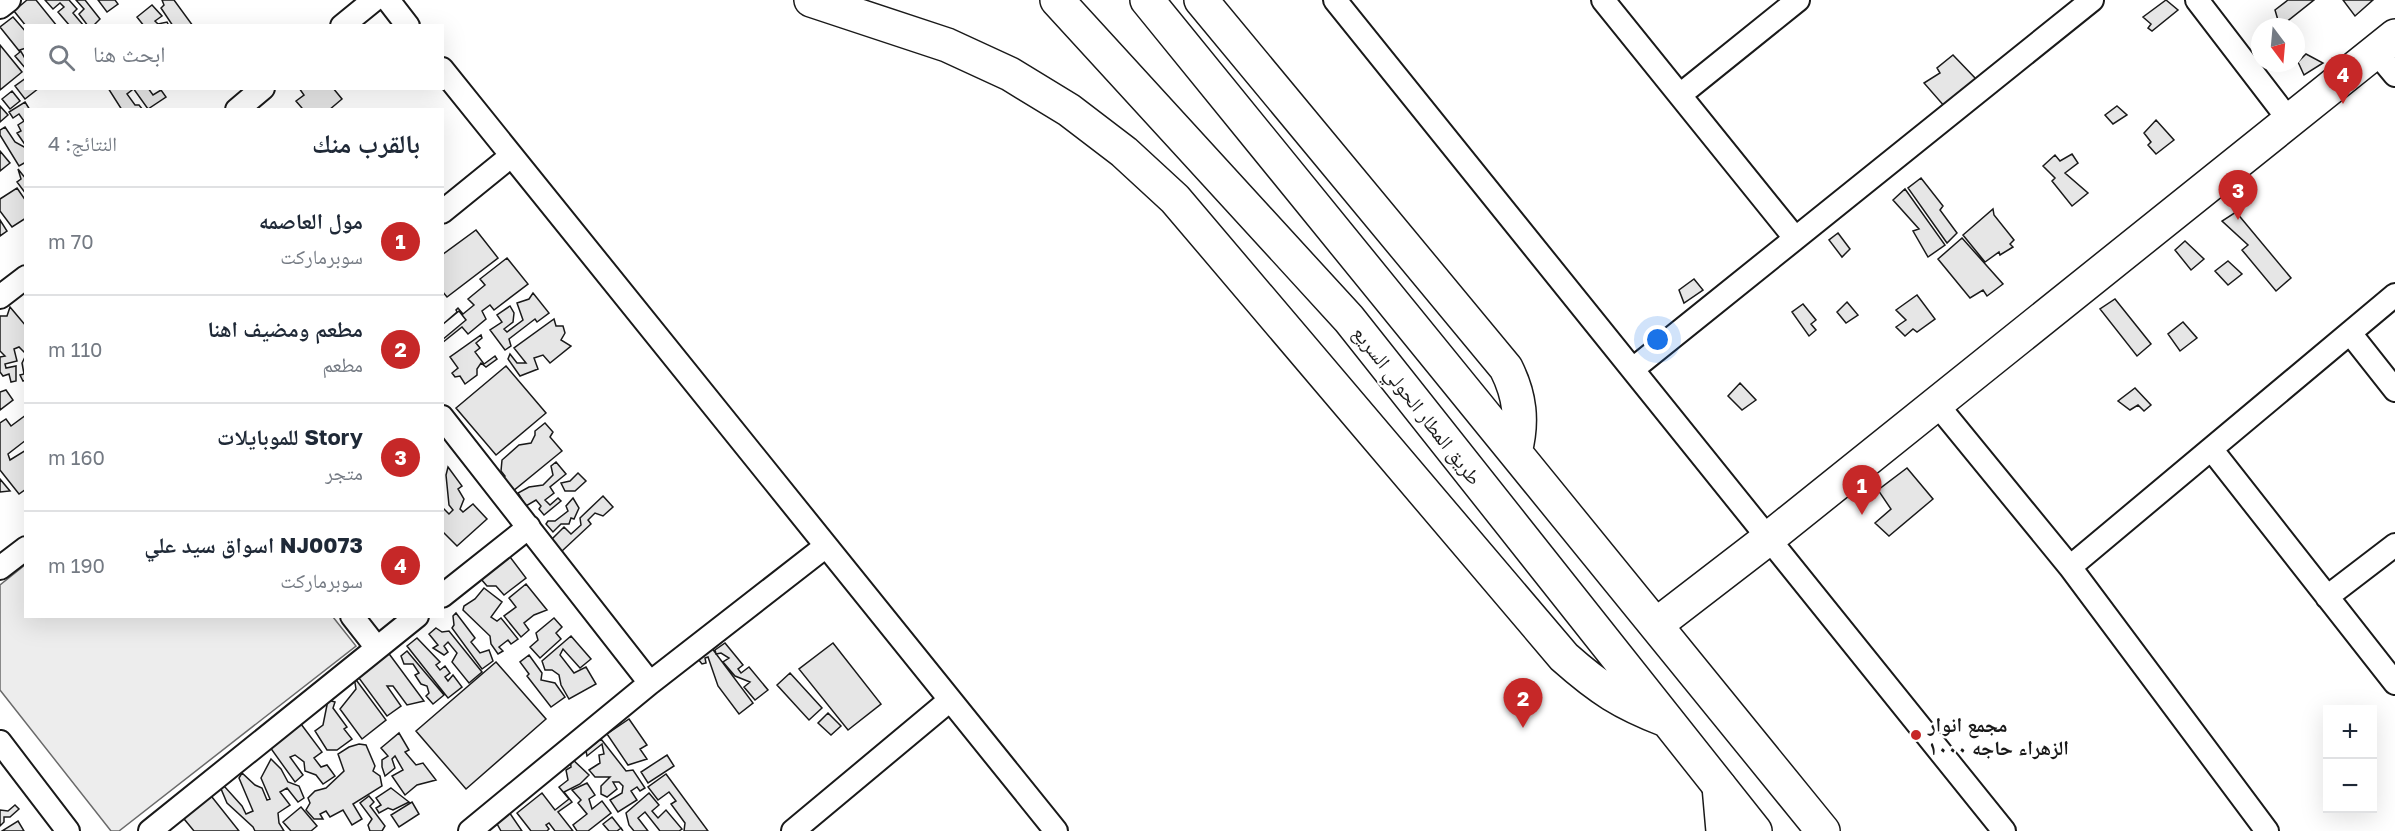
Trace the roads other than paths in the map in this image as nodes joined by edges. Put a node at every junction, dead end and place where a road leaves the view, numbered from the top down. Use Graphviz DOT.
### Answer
graph roads {
  1 [pos="9,0"];
  2 [pos="374,0"];
  3 [pos="388,0"];
  4 [pos="811,0"];
  5 [pos="1057,0"];
  6 [pos="1147,0"];
  7 [pos="1201,0"];
  8 [pos="1335,0"];
  9 [pos="1603,0"];
  10 [pos="1798,0"];
  11 [pos="2092,0"];
  12 [pos="2197,0"];
  13 [pos="0,7"];
  14 [pos="344,24"];
  15 [pos="406,24"];
  16 [pos="2388,54"];
  17 [pos="444,72"];
  18 [pos="261,90"];
  19 [pos="1680,95"];
  20 [pos="239,108"];
  21 [pos="2289,120"];
  22 [pos="511,156"];
  23 [pos="444,210"];
  24 [pos="1795,238"];
  25 [pos="24,279"];
  26 [pos="2395,295"];
  27 [pos="0,297"];
  28 [pos="2350,333"];
  29 [pos="1633,369"];
  30 [pos="2395,390"];
  31 [pos="1935,402"];
  32 [pos="444,420"];
  33 [pos="2212,450"];
  34 [pos="1515,452"];
  35 [pos="529,527"];
  36 [pos="1769,538"];
  37 [pos="2395,545"];
  38 [pos="826,546"];
  39 [pos="24,550"];
  40 [pos="2070,567"];
  41 [pos="0,568"];
  42 [pos="444,594"];
  43 [pos="2327,597"];
  44 [pos="354,618"];
  45 [pos="414,618"];
  46 [pos="1656,626"];
  47 [pos="377,648"];
  48 [pos="650,683"];
  49 [pos="2395,683"];
  50 [pos="950,699"];
  51 [pos="1666,720"];
  52 [pos="0,742"];
  53 [pos="1719,786"];
  54 [pos="68,831"];
  55 [pos="150,831"];
  56 [pos="470,831"];
  57 [pos="793,831"];
  58 [pos="1056,831"];
  59 [pos="1723,831"];
  60 [pos="1755,831"];
  61 [pos="1823,831"];
  62 [pos="2004,831"];
  63 [pos="2266,831"];
  1 -- 13 [label="street"];
  2 -- 14 [label="street"];
  3 -- 15 [label="street"];
  4 -- 51 [label="main road"];
  5 -- 51 [label="main road, طريق المطار الحولي السريع"];
  6 -- 34 [label="main road"];
  7 -- 34 [label="main road"];
  8 -- 29 [label="street"];
  9 -- 19 [label="street"];
  10 -- 19 [label="street"];
  11 -- 24 [label="street"];
  12 -- 21 [label="street"];
  16 -- 21 [label="main road"];
  17 -- 22 [label="street"];
  18 -- 20 [label="street"];
  19 -- 24 [label="street"];
  21 -- 31 [label="main road"];
  22 -- 23 [label="street"];
  22 -- 38 [label="street"];
  24 -- 29 [label="street"];
  25 -- 27 [label="street"];
  26 -- 28 [label="street"];
  28 -- 30 [label="street"];
  28 -- 33 [label="street"];
  29 -- 36 [label="street"];
  31 -- 36 [label="main road"];
  31 -- 40 [label="street"];
  32 -- 35 [label="street"];
  33 -- 40 [label="street"];
  33 -- 43 [label="street"];
  34 -- 46 [label="main road"];
  35 -- 42 [label="street"];
  35 -- 48 [label="street"];
  36 -- 46 [label="main road"];
  36 -- 62 [label="street"];
  37 -- 43 [label="street"];
  38 -- 48 [label="street"];
  38 -- 50 [label="street"];
  39 -- 41 [label="street"];
  40 -- 63 [label="street"];
  43 -- 49 [label="street"];
  44 -- 47 [label="street"];
  45 -- 47 [label="street"];
  46 -- 61 [label="main road"];
  47 -- 55 [label="street"];
  48 -- 56 [label="street"];
  50 -- 57 [label="street"];
  50 -- 58 [label="street"];
  51 -- 53 [label="main road, طريق المطار الحولي السريع"];
  52 -- 54 [label="street"];
  53 -- 59 [label="main road"];
  53 -- 60 [label="main road, طريق المطار الحولي السريع"];
}
